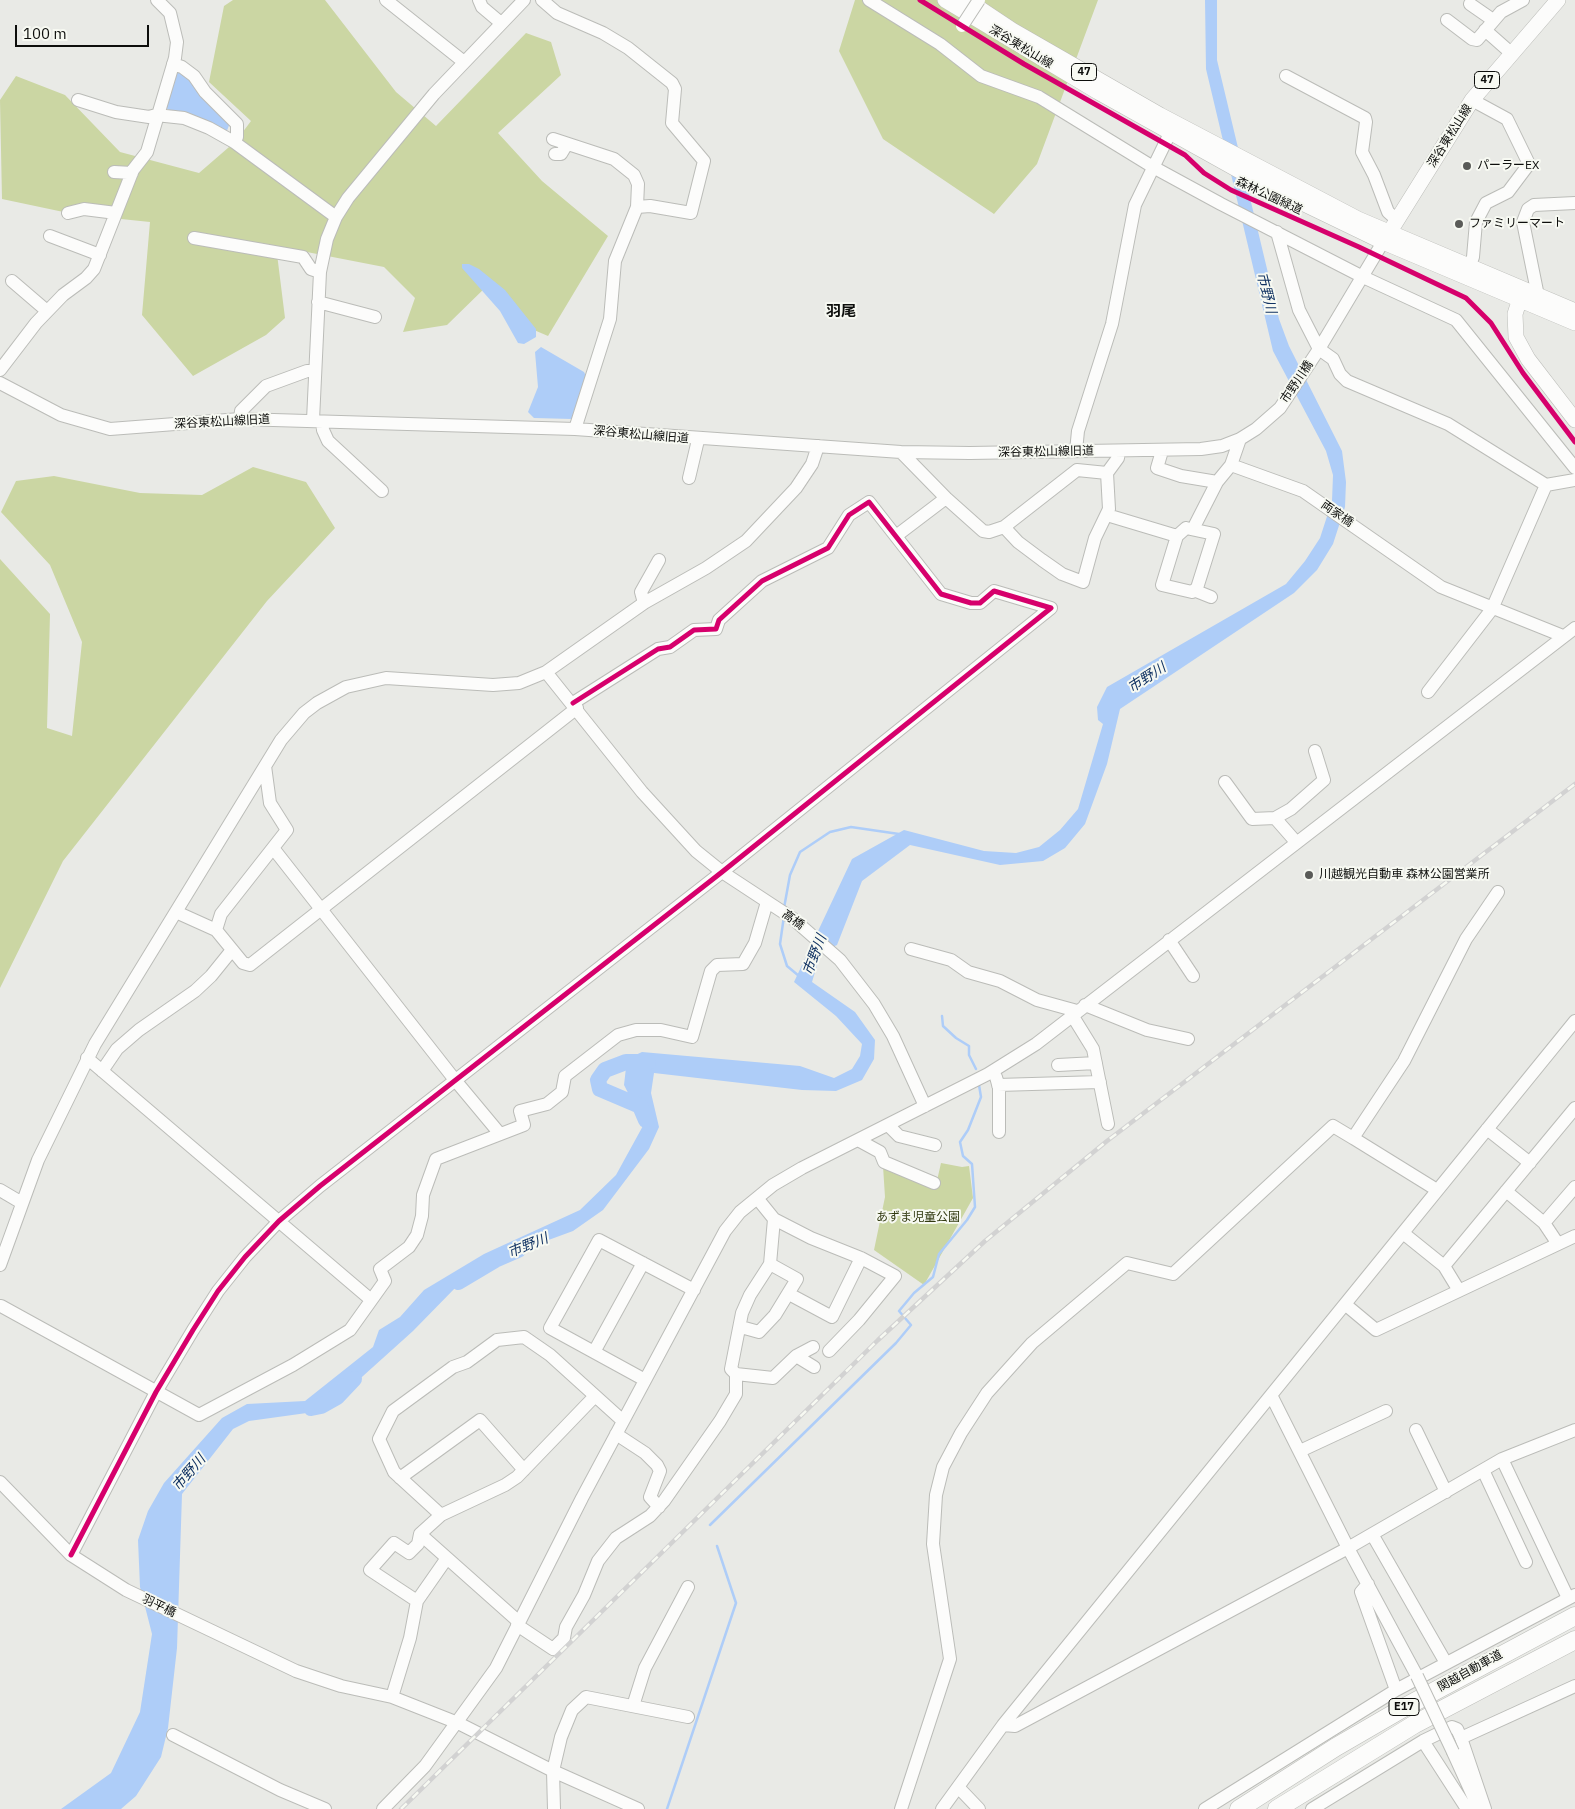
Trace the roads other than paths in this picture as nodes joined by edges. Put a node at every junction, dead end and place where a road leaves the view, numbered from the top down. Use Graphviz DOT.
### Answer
graph roads {
  1 [pos="157,0"];
  2 [pos="386,0"];
  3 [pos="479,0"];
  4 [pos="524,0"];
  5 [pos="542,0"];
  6 [pos="870,0"];
  7 [pos="944,0"];
  8 [pos="967,0"];
  9 [pos="978,0"];
  10 [pos="1523,0"];
  11 [pos="1558,0"];
  12 [pos="1470,4"];
  13 [pos="1447,20"];
  14 [pos="502,23"];
  15 [pos="1489,25"];
  16 [pos="962,26"];
  17 [pos="1511,53"];
  18 [pos="464,62"];
  19 [pos="173,64"];
  20 [pos="1286,76"];
  21 [pos="78,100"];
  22 [pos="1472,100"];
  23 [pos="156,115"];
  24 [pos="1170,133"];
  25 [pos="553,139"];
  26 [pos="234,142"];
  27 [pos="567,144"];
  28 [pos="1203,144"];
  29 [pos="556,154"];
  30 [pos="1153,167"];
  31 [pos="114,172"];
  32 [pos="132,173"];
  33 [pos="1575,203"];
  34 [pos="637,207"];
  35 [pos="68,213"];
  36 [pos="116,213"];
  37 [pos="336,217"];
  38 [pos="1397,220"];
  39 [pos="1277,232"];
  40 [pos="50,236"];
  41 [pos="194,238"];
  42 [pos="1386,238"];
  43 [pos="100,255"];
  44 [pos="1469,268"];
  45 [pos="320,272"];
  46 [pos="1363,277"];
  47 [pos="12,281"];
  48 [pos="1521,295"];
  49 [pos="1538,296"];
  50 [pos="318,302"];
  51 [pos="1575,310"];
  52 [pos="47,311"];
  53 [pos="375,317"];
  54 [pos="1575,323"];
  55 [pos="1317,352"];
  56 [pos="0,370"];
  57 [pos="315,371"];
  58 [pos="0,383"];
  59 [pos="1280,408"];
  60 [pos="240,419"];
  61 [pos="1575,420"];
  62 [pos="317,421"];
  63 [pos="575,429"];
  64 [pos="1240,438"];
  65 [pos="698,440"];
  66 [pos="818,446"];
  67 [pos="1162,450"];
  68 [pos="1077,451"];
  69 [pos="1119,451"];
  70 [pos="901,452"];
  71 [pos="1231,465"];
  72 [pos="1575,468"];
  73 [pos="1077,470"];
  74 [pos="1107,473"];
  75 [pos="689,478"];
  76 [pos="1575,480"];
  77 [pos="1217,482"];
  78 [pos="1546,485"];
  79 [pos="382,491"];
  80 [pos="946,498"];
  81 [pos="1107,515"];
  82 [pos="1004,527"];
  83 [pos="1193,529"];
  84 [pos="896,536"];
  85 [pos="1177,536"];
  86 [pos="659,560"];
  87 [pos="1196,591"];
  88 [pos="1211,597"];
  89 [pos="644,603"];
  90 [pos="1492,608"];
  91 [pos="1575,628"];
  92 [pos="1563,636"];
  93 [pos="546,672"];
  94 [pos="1428,692"];
  95 [pos="575,706"];
  96 [pos="1315,751"];
  97 [pos="265,766"];
  98 [pos="1225,782"];
  99 [pos="1275,818"];
  100 [pos="1296,842"];
  101 [pos="273,848"];
  102 [pos="722,872"];
  103 [pos="1498,892"];
  104 [pos="767,902"];
  105 [pos="321,909"];
  106 [pos="176,912"];
  107 [pos="216,930"];
  108 [pos="1169,940"];
  109 [pos="911,949"];
  110 [pos="232,950"];
  111 [pos="1193,976"];
  112 [pos="1078,1010"];
  113 [pos="1574,1025"];
  114 [pos="1188,1039"];
  115 [pos="87,1058"];
  116 [pos="1096,1063"];
  117 [pos="1058,1065"];
  118 [pos="995,1070"];
  119 [pos="102,1071"];
  120 [pos="455,1080"];
  121 [pos="1100,1082"];
  122 [pos="998,1085"];
  123 [pos="925,1106"];
  124 [pos="1575,1108"];
  125 [pos="1108,1124"];
  126 [pos="888,1125"];
  127 [pos="1487,1129"];
  128 [pos="999,1132"];
  129 [pos="500,1134"];
  130 [pos="1352,1138"];
  131 [pos="858,1140"];
  132 [pos="935,1145"];
  133 [pos="1530,1163"];
  134 [pos="934,1183"];
  135 [pos="1575,1188"];
  136 [pos="0,1190"];
  137 [pos="1437,1190"];
  138 [pos="1506,1191"];
  139 [pos="757,1198"];
  140 [pos="22,1203"];
  141 [pos="774,1219"];
  142 [pos="279,1221"];
  143 [pos="1544,1223"];
  144 [pos="1402,1233"];
  145 [pos="1575,1236"];
  146 [pos="1558,1244"];
  147 [pos="861,1258"];
  148 [pos="643,1264"];
  149 [pos="770,1264"];
  150 [pos="0,1265"];
  151 [pos="1444,1266"];
  152 [pos="1458,1289"];
  153 [pos="694,1290"];
  154 [pos="789,1294"];
  155 [pos="370,1299"];
  156 [pos="1346,1305"];
  157 [pos="1,1306"];
  158 [pos="741,1327"];
  159 [pos="813,1347"];
  160 [pos="829,1351"];
  161 [pos="594,1352"];
  162 [pos="796,1356"];
  163 [pos="814,1367"];
  164 [pos="736,1374"];
  165 [pos="645,1380"];
  166 [pos="156,1392"];
  167 [pos="1271,1395"];
  168 [pos="596,1396"];
  169 [pos="1386,1411"];
  170 [pos="623,1421"];
  171 [pos="1416,1430"];
  172 [pos="1575,1430"];
  173 [pos="616,1434"];
  174 [pos="1300,1451"];
  175 [pos="1502,1459"];
  176 [pos="524,1470"];
  177 [pos="1483,1470"];
  178 [pos="400,1478"];
  179 [pos="0,1482"];
  180 [pos="1446,1492"];
  181 [pos="659,1507"];
  182 [pos="441,1516"];
  183 [pos="420,1534"];
  184 [pos="1372,1534"];
  185 [pos="1348,1548"];
  186 [pos="71,1555"];
  187 [pos="448,1558"];
  188 [pos="1526,1562"];
  189 [pos="1368,1584"];
  190 [pos="688,1587"];
  191 [pos="1571,1596"];
  192 [pos="417,1601"];
  193 [pos="1575,1616"];
  194 [pos="518,1624"];
  195 [pos="1575,1640"];
  196 [pos="1446,1663"];
  197 [pos="1575,1686"];
  198 [pos="1396,1690"];
  199 [pos="392,1697"];
  200 [pos="633,1706"];
  201 [pos="688,1717"];
  202 [pos="458,1723"];
  203 [pos="1003,1725"];
  204 [pos="173,1735"];
  205 [pos="1461,1738"];
  206 [pos="1423,1741"];
  207 [pos="554,1771"];
  208 [pos="958,1787"];
  209 [pos="325,1809"];
  210 [pos="382,1809"];
  211 [pos="554,1809"];
  212 [pos="638,1809"];
  213 [pos="901,1809"];
  214 [pos="942,1809"];
  215 [pos="979,1809"];
  216 [pos="1205,1809"];
  217 [pos="1239,1809"];
  218 [pos="1277,1809"];
  219 [pos="1312,1809"];
  220 [pos="1467,1809"];
  221 [pos="1479,1809"];
  222 [pos="1485,1809"];
  1 -- 19 [label="street"];
  2 -- 18 [label="street"];
  3 -- 14 [label="street"];
  4 -- 14 [label="street"];
  5 -- 34 [label="street"];
  6 -- 30 [label="street"];
  7 -- 24 [label="main road, 深谷東松山線 / 47"];
  8 -- 28 [label="main road, 深谷東松山線 / 47"];
  9 -- 16 [label="street, bridge"];
  10 -- 15 [label="street"];
  11 -- 17 [label="main road, 深谷東松山線 / 47"];
  12 -- 15 [label="street"];
  13 -- 15 [label="street"];
  14 -- 18 [label="street"];
  15 -- 17 [label="street"];
  17 -- 22 [label="main road, 深谷東松山線 / 47"];
  18 -- 37 [label="street"];
  19 -- 23 [label="street"];
  19 -- 26 [label="street"];
  20 -- 38 [label="street"];
  21 -- 23 [label="street"];
  22 -- 38 [label="main road, 深谷東松山線 / 47"];
  22 -- 44 [label="street"];
  23 -- 26 [label="street"];
  23 -- 32 [label="street"];
  24 -- 28 [label="main road, 深谷東松山線 / 47"];
  24 -- 30 [label="street"];
  25 -- 27 [label="street"];
  26 -- 37 [label="street"];
  27 -- 29 [label="street"];
  27 -- 34 [label="street"];
  28 -- 42 [label="main road, 47"];
  30 -- 39 [label="street"];
  30 -- 68 [label="street"];
  31 -- 32 [label="street"];
  32 -- 36 [label="street"];
  33 -- 49 [label="street"];
  34 -- 63 [label="street"];
  35 -- 36 [label="street"];
  36 -- 43 [label="street"];
  37 -- 45 [label="street"];
  38 -- 42 [label="main road, 深谷東松山線 / 47"];
  39 -- 46 [label="street"];
  39 -- 55 [label="street"];
  40 -- 43 [label="street"];
  41 -- 45 [label="street"];
  42 -- 44 [label="main road, 47"];
  42 -- 46 [label="street"];
  42 -- 48 [label="main road, 47"];
  43 -- 52 [label="street"];
  44 -- 48 [label="main road, 47"];
  45 -- 50 [label="street"];
  46 -- 55 [label="street"];
  46 -- 72 [label="street"];
  47 -- 52 [label="street"];
  48 -- 49 [label="main road, 47"];
  48 -- 54 [label="main road, 47"];
  48 -- 61 [label="main road"];
  49 -- 51 [label="main road, 47"];
  50 -- 53 [label="street"];
  50 -- 57 [label="street"];
  52 -- 56 [label="street"];
  55 -- 59 [label="street, 市野川橋"];
  55 -- 78 [label="street"];
  57 -- 60 [label="street"];
  57 -- 62 [label="street"];
  58 -- 60 [label="street, 深谷東松山線旧道"];
  59 -- 64 [label="street, 深谷東松山線旧道"];
  60 -- 62 [label="street, 深谷東松山線旧道"];
  62 -- 63 [label="street, 深谷東松山線旧道"];
  62 -- 79 [label="street"];
  63 -- 65 [label="street, 深谷東松山線旧道"];
  64 -- 67 [label="street, 深谷東松山線旧道"];
  64 -- 71 [label="street"];
  65 -- 66 [label="street, 深谷東松山線旧道"];
  65 -- 75 [label="street"];
  66 -- 70 [label="street, 深谷東松山線旧道"];
  66 -- 89 [label="street"];
  67 -- 69 [label="street, 深谷東松山線旧道"];
  67 -- 77 [label="street"];
  68 -- 69 [label="street, 深谷東松山線旧道"];
  68 -- 70 [label="street, 深谷東松山線旧道"];
  68 -- 73 [label="street"];
  69 -- 74 [label="street"];
  70 -- 80 [label="street"];
  71 -- 77 [label="street"];
  71 -- 90 [label="street, 両家橋"];
  73 -- 74 [label="street"];
  73 -- 82 [label="street"];
  74 -- 81 [label="street"];
  76 -- 78 [label="street"];
  77 -- 83 [label="street"];
  78 -- 90 [label="street"];
  80 -- 82 [label="street"];
  80 -- 84 [label="street"];
  81 -- 82 [label="street"];
  81 -- 85 [label="street"];
  83 -- 85 [label="street"];
  83 -- 87 [label="street"];
  84 -- 95 [label="street"];
  84 -- 102 [label="street"];
  85 -- 87 [label="street"];
  86 -- 89 [label="street"];
  87 -- 88 [label="street"];
  89 -- 93 [label="street"];
  90 -- 92 [label="street, 両家橋"];
  90 -- 94 [label="street"];
  91 -- 92 [label="street"];
  92 -- 100 [label="street"];
  93 -- 95 [label="street, 高橋"];
  93 -- 97 [label="street"];
  95 -- 102 [label="street, 高橋"];
  95 -- 105 [label="street"];
  96 -- 99 [label="street"];
  97 -- 101 [label="street"];
  97 -- 106 [label="street"];
  98 -- 99 [label="street"];
  99 -- 100 [label="street"];
  100 -- 108 [label="street"];
  101 -- 105 [label="street"];
  101 -- 107 [label="street"];
  102 -- 104 [label="street, 高橋"];
  102 -- 120 [label="street"];
  103 -- 130 [label="street"];
  104 -- 123 [label="street, 高橋"];
  104 -- 129 [label="street"];
  105 -- 110 [label="street"];
  105 -- 120 [label="street"];
  106 -- 107 [label="street"];
  106 -- 115 [label="street"];
  107 -- 110 [label="street"];
  108 -- 111 [label="street"];
  108 -- 112 [label="street"];
  109 -- 112 [label="street"];
  110 -- 119 [label="street"];
  112 -- 114 [label="street"];
  112 -- 116 [label="street"];
  112 -- 118 [label="street"];
  113 -- 127 [label="street"];
  115 -- 119 [label="street"];
  115 -- 140 [label="street"];
  116 -- 117 [label="street"];
  116 -- 121 [label="street"];
  118 -- 122 [label="street"];
  118 -- 123 [label="street"];
  119 -- 142 [label="street"];
  120 -- 129 [label="street"];
  120 -- 142 [label="street"];
  121 -- 122 [label="street"];
  121 -- 125 [label="street"];
  122 -- 128 [label="street"];
  123 -- 126 [label="street"];
  124 -- 133 [label="street"];
  126 -- 131 [label="street"];
  126 -- 132 [label="street"];
  127 -- 133 [label="street"];
  127 -- 137 [label="street"];
  129 -- 155 [label="street"];
  130 -- 137 [label="street"];
  130 -- 213 [label="street"];
  131 -- 134 [label="street"];
  131 -- 139 [label="street"];
  133 -- 138 [label="street"];
  135 -- 143 [label="street"];
  136 -- 140 [label="street"];
  137 -- 144 [label="street"];
  138 -- 143 [label="street"];
  138 -- 151 [label="street"];
  139 -- 141 [label="street"];
  139 -- 153 [label="street"];
  140 -- 150 [label="street"];
  141 -- 147 [label="street"];
  141 -- 149 [label="street"];
  142 -- 155 [label="street"];
  142 -- 166 [label="street"];
  143 -- 146 [label="street"];
  144 -- 151 [label="street"];
  144 -- 156 [label="street"];
  145 -- 146 [label="street"];
  146 -- 152 [label="street"];
  147 -- 154 [label="street"];
  147 -- 160 [label="street"];
  148 -- 153 [label="street"];
  148 -- 161 [label="street"];
  148 -- 161 [label="street"];
  149 -- 154 [label="street"];
  149 -- 158 [label="street"];
  151 -- 152 [label="street"];
  152 -- 156 [label="street"];
  153 -- 165 [label="street"];
  154 -- 158 [label="street"];
  155 -- 166 [label="street"];
  156 -- 167 [label="street"];
  157 -- 166 [label="street"];
  158 -- 164 [label="street"];
  159 -- 162 [label="street"];
  161 -- 165 [label="street"];
  162 -- 163 [label="street"];
  162 -- 164 [label="street"];
  164 -- 181 [label="street"];
  165 -- 170 [label="street"];
  166 -- 186 [label="street"];
  167 -- 174 [label="street"];
  167 -- 203 [label="street"];
  168 -- 170 [label="street"];
  168 -- 176 [label="street"];
  168 -- 178 [label="street"];
  169 -- 174 [label="street"];
  170 -- 173 [label="street"];
  171 -- 180 [label="street"];
  172 -- 175 [label="street"];
  173 -- 181 [label="street"];
  173 -- 194 [label="street"];
  174 -- 185 [label="street"];
  175 -- 177 [label="street"];
  175 -- 191 [label="street"];
  176 -- 178 [label="street"];
  176 -- 182 [label="street"];
  177 -- 180 [label="street"];
  177 -- 188 [label="street"];
  178 -- 182 [label="street"];
  179 -- 186 [label="street, 羽平橋"];
  180 -- 184 [label="street"];
  181 -- 194 [label="street"];
  182 -- 183 [label="street"];
  183 -- 187 [label="street"];
  183 -- 192 [label="street"];
  184 -- 185 [label="street"];
  184 -- 196 [label="street"];
  185 -- 189 [label="street"];
  185 -- 203 [label="street"];
  186 -- 199 [label="street, 羽平橋"];
  187 -- 192 [label="street"];
  187 -- 194 [label="street"];
  189 -- 198 [label="street"];
  189 -- 221 [label="street, bridge"];
  190 -- 200 [label="street"];
  191 -- 196 [label="street"];
  192 -- 199 [label="street"];
  193 -- 217 [label="highway, 関越自動車道 / E17"];
  194 -- 202 [label="street"];
  195 -- 218 [label="highway, 関越自動車道 / E17"];
  196 -- 198 [label="street"];
  197 -- 205 [label="street"];
  198 -- 216 [label="street"];
  199 -- 202 [label="street, 羽平橋"];
  200 -- 201 [label="street"];
  200 -- 207 [label="street"];
  202 -- 207 [label="street, 羽平橋"];
  202 -- 210 [label="street"];
  203 -- 208 [label="street"];
  204 -- 209 [label="street"];
  205 -- 206 [label="street"];
  205 -- 222 [label="street"];
  206 -- 219 [label="street"];
  206 -- 220 [label="street"];
  207 -- 211 [label="street"];
  207 -- 212 [label="street, 羽平橋"];
  208 -- 214 [label="street"];
  208 -- 215 [label="street"];
}
